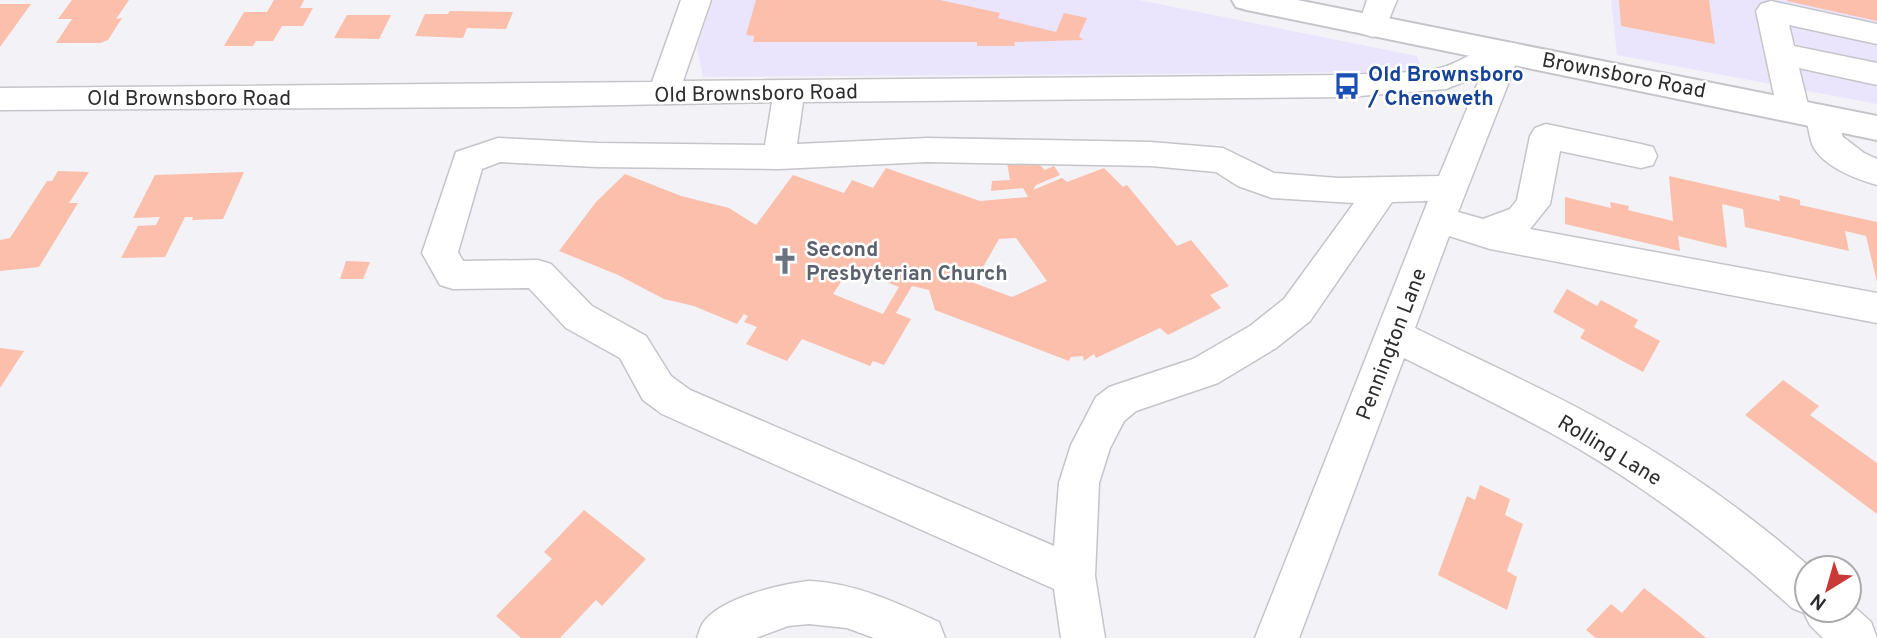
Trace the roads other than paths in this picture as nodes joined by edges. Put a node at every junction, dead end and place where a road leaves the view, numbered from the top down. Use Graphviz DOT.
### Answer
graph roads {
  1 [pos="696,0"];
  2 [pos="1247,0"];
  3 [pos="1377,13"];
  4 [pos="1877,34"];
  5 [pos="1506,51"];
  6 [pos="1781,54"];
  7 [pos="1877,74"];
  8 [pos="789,91"];
  9 [pos="664,93"];
  10 [pos="1,101"];
  11 [pos="1807,113"];
  12 [pos="1877,128"];
  13 [pos="1641,156"];
  14 [pos="779,157"];
  15 [pos="1223,160"];
  16 [pos="1877,173"];
  17 [pos="1381,192"];
  18 [pos="1446,204"];
  19 [pos="1485,233"];
  20 [pos="1877,308"];
  21 [pos="1395,336"];
  22 [pos="1065,572"];
  23 [pos="1793,582"];
  24 [pos="1840,624"];
  25 [pos="719,638"];
  26 [pos="923,638"];
  27 [pos="1083,638"];
  28 [pos="1277,638"];
  29 [pos="1855,638"];
  1 -- 9 [label="street"];
  2 -- 3 [label="main road, Brownsboro Road"];
  3 -- 5 [label="main road, Brownsboro Road"];
  4 -- 6 [label="street"];
  5 -- 8 [label="street, Old Brownsboro Road"];
  5 -- 11 [label="main road, Brownsboro Road"];
  5 -- 18 [label="street, Pennington Lane"];
  6 -- 7 [label="street"];
  6 -- 11 [label="street"];
  8 -- 9 [label="street, Old Brownsboro Road"];
  8 -- 14 [label="lane"];
  9 -- 10 [label="street, Old Brownsboro Road"];
  11 -- 12 [label="main road, Brownsboro Road"];
  11 -- 16 [label="street"];
  13 -- 19 [label="street"];
  14 -- 15 [label="street"];
  14 -- 22 [label="street"];
  15 -- 17 [label="lane"];
  17 -- 18 [label="lane"];
  17 -- 22 [label="street"];
  18 -- 19 [label="street"];
  18 -- 21 [label="street, Pennington Lane"];
  19 -- 20 [label="street"];
  21 -- 23 [label="street, Rolling Lane"];
  21 -- 28 [label="street, Pennington Lane"];
  22 -- 27 [label="street"];
  24 -- 29 [label="street"];
  25 -- 26 [label="street"];
}
